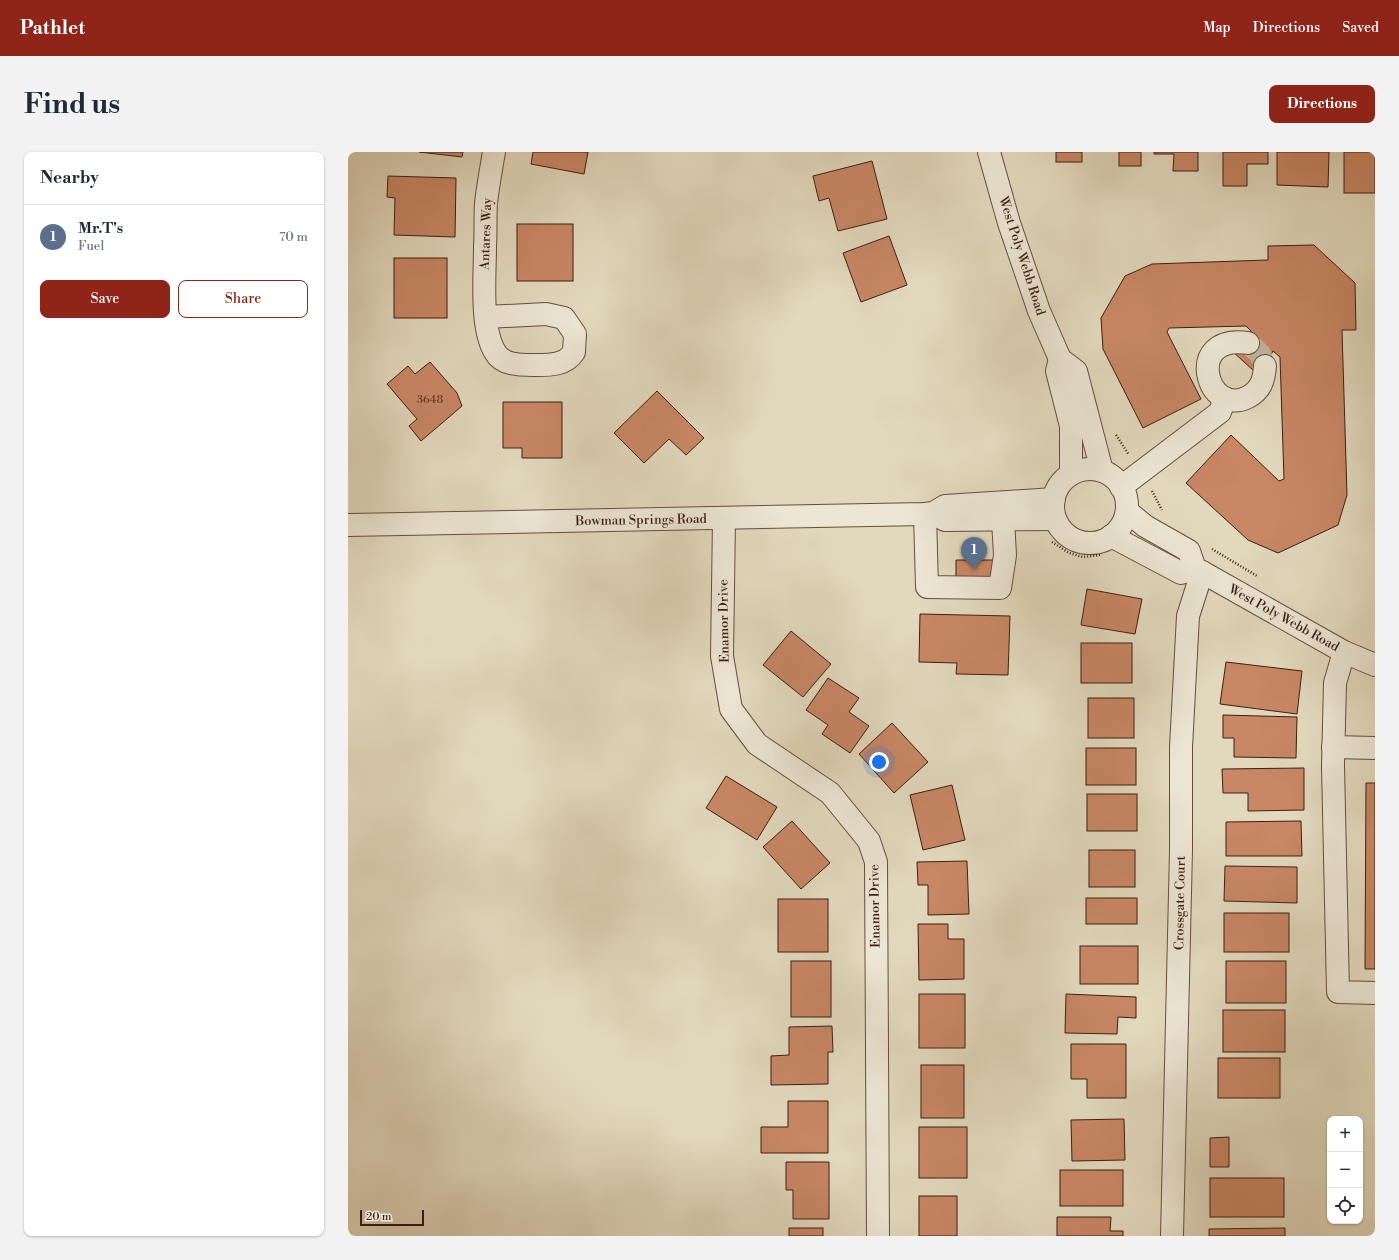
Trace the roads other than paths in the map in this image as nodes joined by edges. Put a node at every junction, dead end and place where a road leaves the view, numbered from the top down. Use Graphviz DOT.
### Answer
graph roads {
  1 [pos="494,152"];
  2 [pos="989,152"];
  3 [pos="486,317"];
  4 [pos="1248,343"];
  5 [pos="1060,359"];
  6 [pos="1265,366"];
  7 [pos="1225,398"];
  8 [pos="1102,471"];
  9 [pos="1070,474"];
  10 [pos="1121,486"];
  11 [pos="1054,509"];
  12 [pos="1127,511"];
  13 [pos="929,514"];
  14 [pos="724,519"];
  15 [pos="1003,520"];
  16 [pos="348,525"];
  17 [pos="1108,545"];
  18 [pos="1199,570"];
  19 [pos="1344,652"];
  20 [pos="1375,665"];
  21 [pos="1334,747"];
  22 [pos="1375,748"];
  23 [pos="1375,993"];
  24 [pos="878,1236"];
  25 [pos="1172,1236"];
  1 -- 3 [label="street, Antares Way"];
  2 -- 5 [label="street, West Poly Webb Road"];
  4 -- 7 [label="street"];
  5 -- 8 [label="street"];
  5 -- 9 [label="street, West Poly Webb Road"];
  6 -- 7 [label="street"];
  7 -- 10 [label="street"];
  8 -- 9 [label="street"];
  8 -- 10 [label="street"];
  9 -- 11 [label="street"];
  10 -- 12 [label="street"];
  11 -- 13 [label="street, Bowman Springs Road"];
  11 -- 15 [label="street, Bowman Springs Road"];
  11 -- 17 [label="street"];
  12 -- 17 [label="street"];
  12 -- 18 [label="street"];
  13 -- 14 [label="street, Bowman Springs Road"];
  13 -- 15 [label="street, Bowman Springs Road"];
  13 -- 15 [label="street"];
  14 -- 16 [label="street, Bowman Springs Road"];
  14 -- 24 [label="street, Enamor Drive"];
  17 -- 18 [label="street"];
  18 -- 19 [label="street, West Poly Webb Road"];
  18 -- 25 [label="street, Crossgate Court"];
  19 -- 20 [label="street, West Poly Webb Road"];
  19 -- 21 [label="street"];
  21 -- 22 [label="street"];
  21 -- 23 [label="street"];
}
